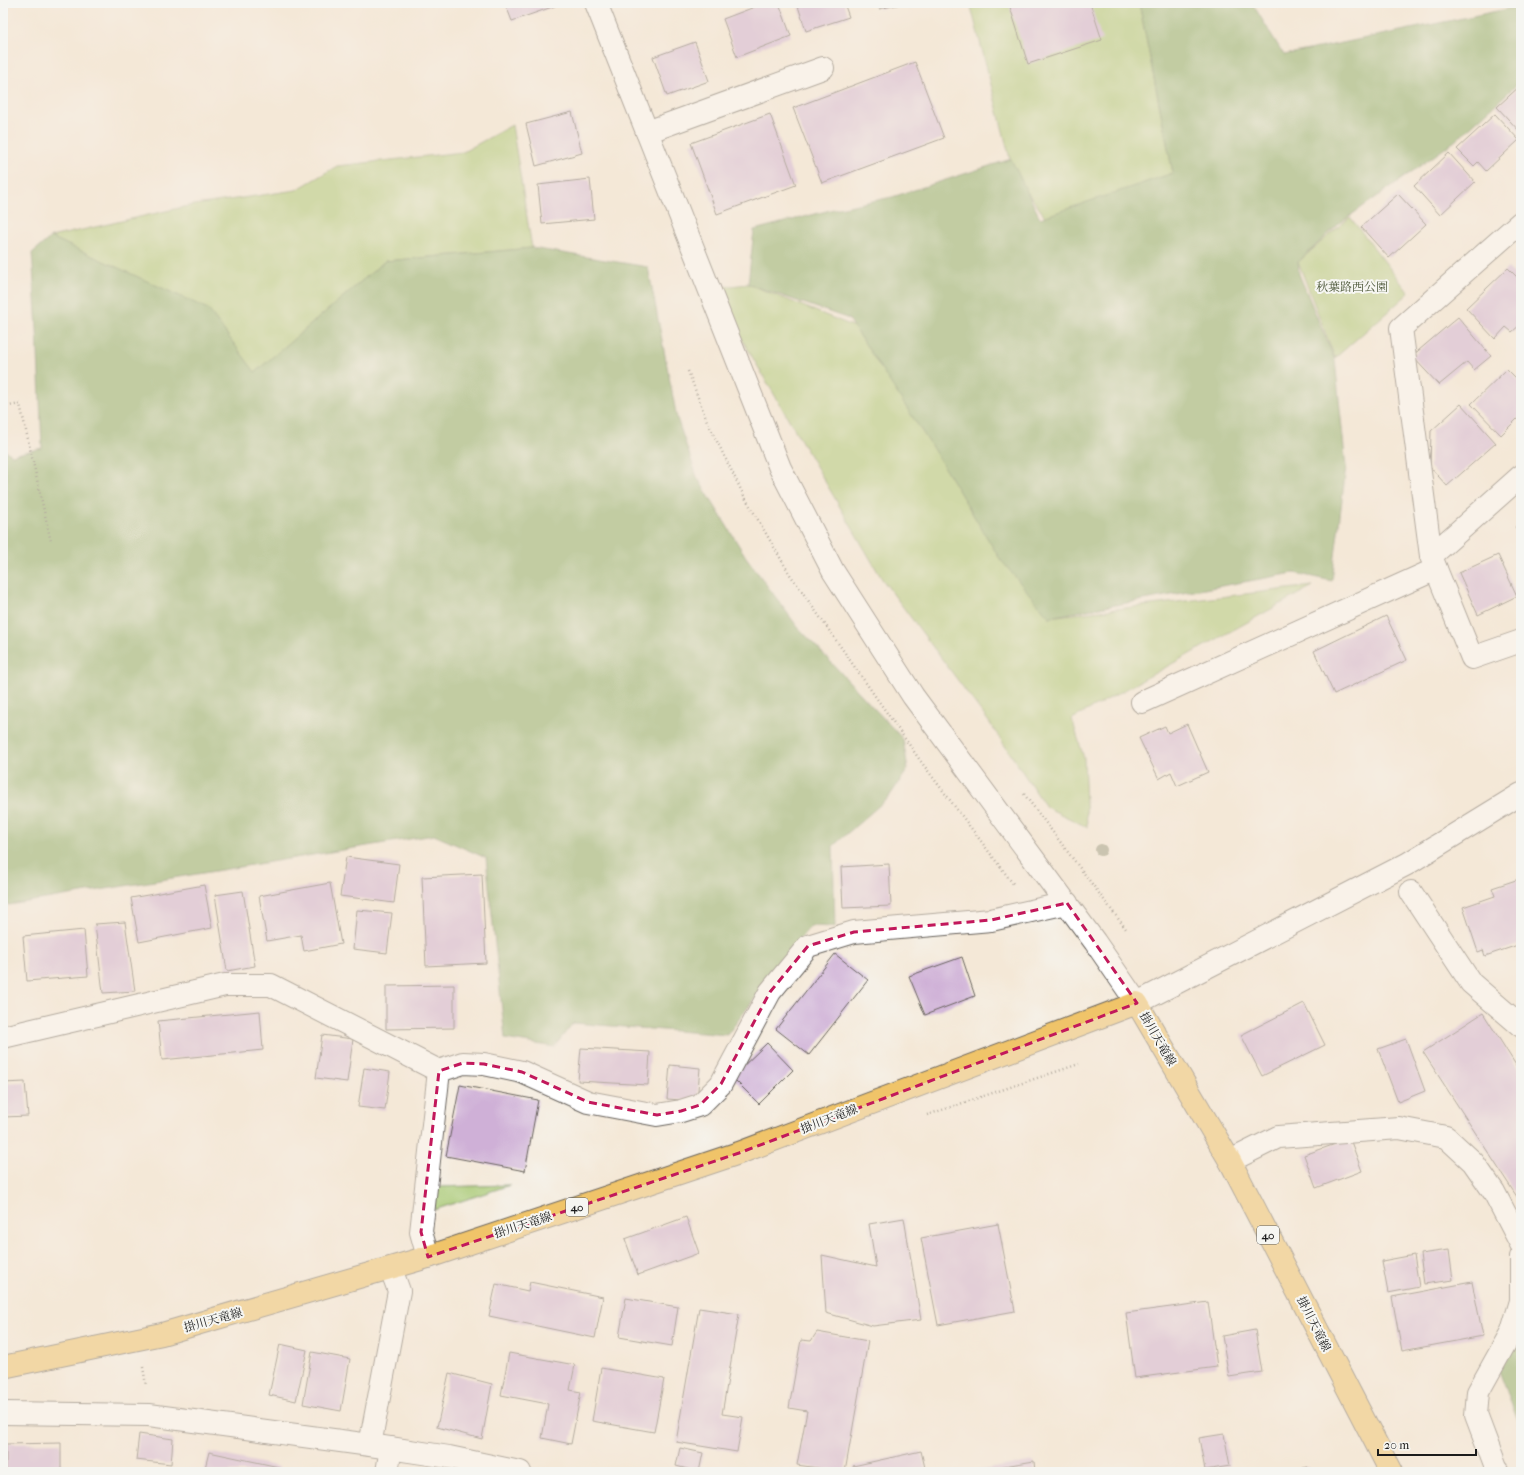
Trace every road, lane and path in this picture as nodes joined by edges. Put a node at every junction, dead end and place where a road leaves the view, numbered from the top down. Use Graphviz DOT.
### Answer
graph roads {
  1 [pos="596,3"];
  2 [pos="823,68"];
  3 [pos="647,132"];
  4 [pos="1521,222"];
  5 [pos="3,407"];
  6 [pos="1521,476"];
  7 [pos="50,542"];
  8 [pos="1433,562"];
  9 [pos="1521,641"];
  10 [pos="1142,702"];
  11 [pos="1521,794"];
  12 [pos="1411,892"];
  13 [pos="1067,903"];
  14 [pos="1137,1003"];
  15 [pos="1521,1026"];
  16 [pos="3,1036"];
  17 [pos="439,1070"];
  18 [pos="1230,1161"];
  19 [pos="1521,1244"];
  20 [pos="428,1257"];
  21 [pos="1521,1258"];
  22 [pos="391,1269"];
  23 [pos="142,1364"];
  24 [pos="3,1367"];
  25 [pos="146,1385"];
  26 [pos="3,1413"];
  27 [pos="370,1445"];
  28 [pos="392,1448"];
  29 [pos="452,1465"];
  30 [pos="387,1472"];
  31 [pos="520,1472"];
  32 [pos="1390,1472"];
  33 [pos="1499,1472"];
  1 -- 3 [label="street"];
  2 -- 3 [label="street"];
  3 -- 13 [label="street"];
  4 -- 8 [label="street"];
  5 -- 7 [label="path"];
  6 -- 8 [label="street"];
  8 -- 9 [label="street"];
  8 -- 10 [label="street"];
  11 -- 14 [label="street"];
  12 -- 15 [label="street"];
  13 -- 14 [label="street"];
  13 -- 17 [label="street"];
  14 -- 18 [label="main road, 掛川天竜線 / 40"];
  14 -- 20 [label="main road, 掛川天竜線 / 40"];
  16 -- 17 [label="street"];
  17 -- 20 [label="street"];
  18 -- 19 [label="street"];
  18 -- 32 [label="main road, 掛川天竜線 / 40"];
  20 -- 22 [label="main road, 掛川天竜線 / 40"];
  21 -- 33 [label="street"];
  22 -- 24 [label="main road, 掛川天竜線 / 40"];
  22 -- 27 [label="street"];
  23 -- 25 [label="path"];
  26 -- 27 [label="street"];
  27 -- 28 [label="street"];
  28 -- 29 [label="street"];
  28 -- 30 [label="street"];
  29 -- 31 [label="street"];
}
